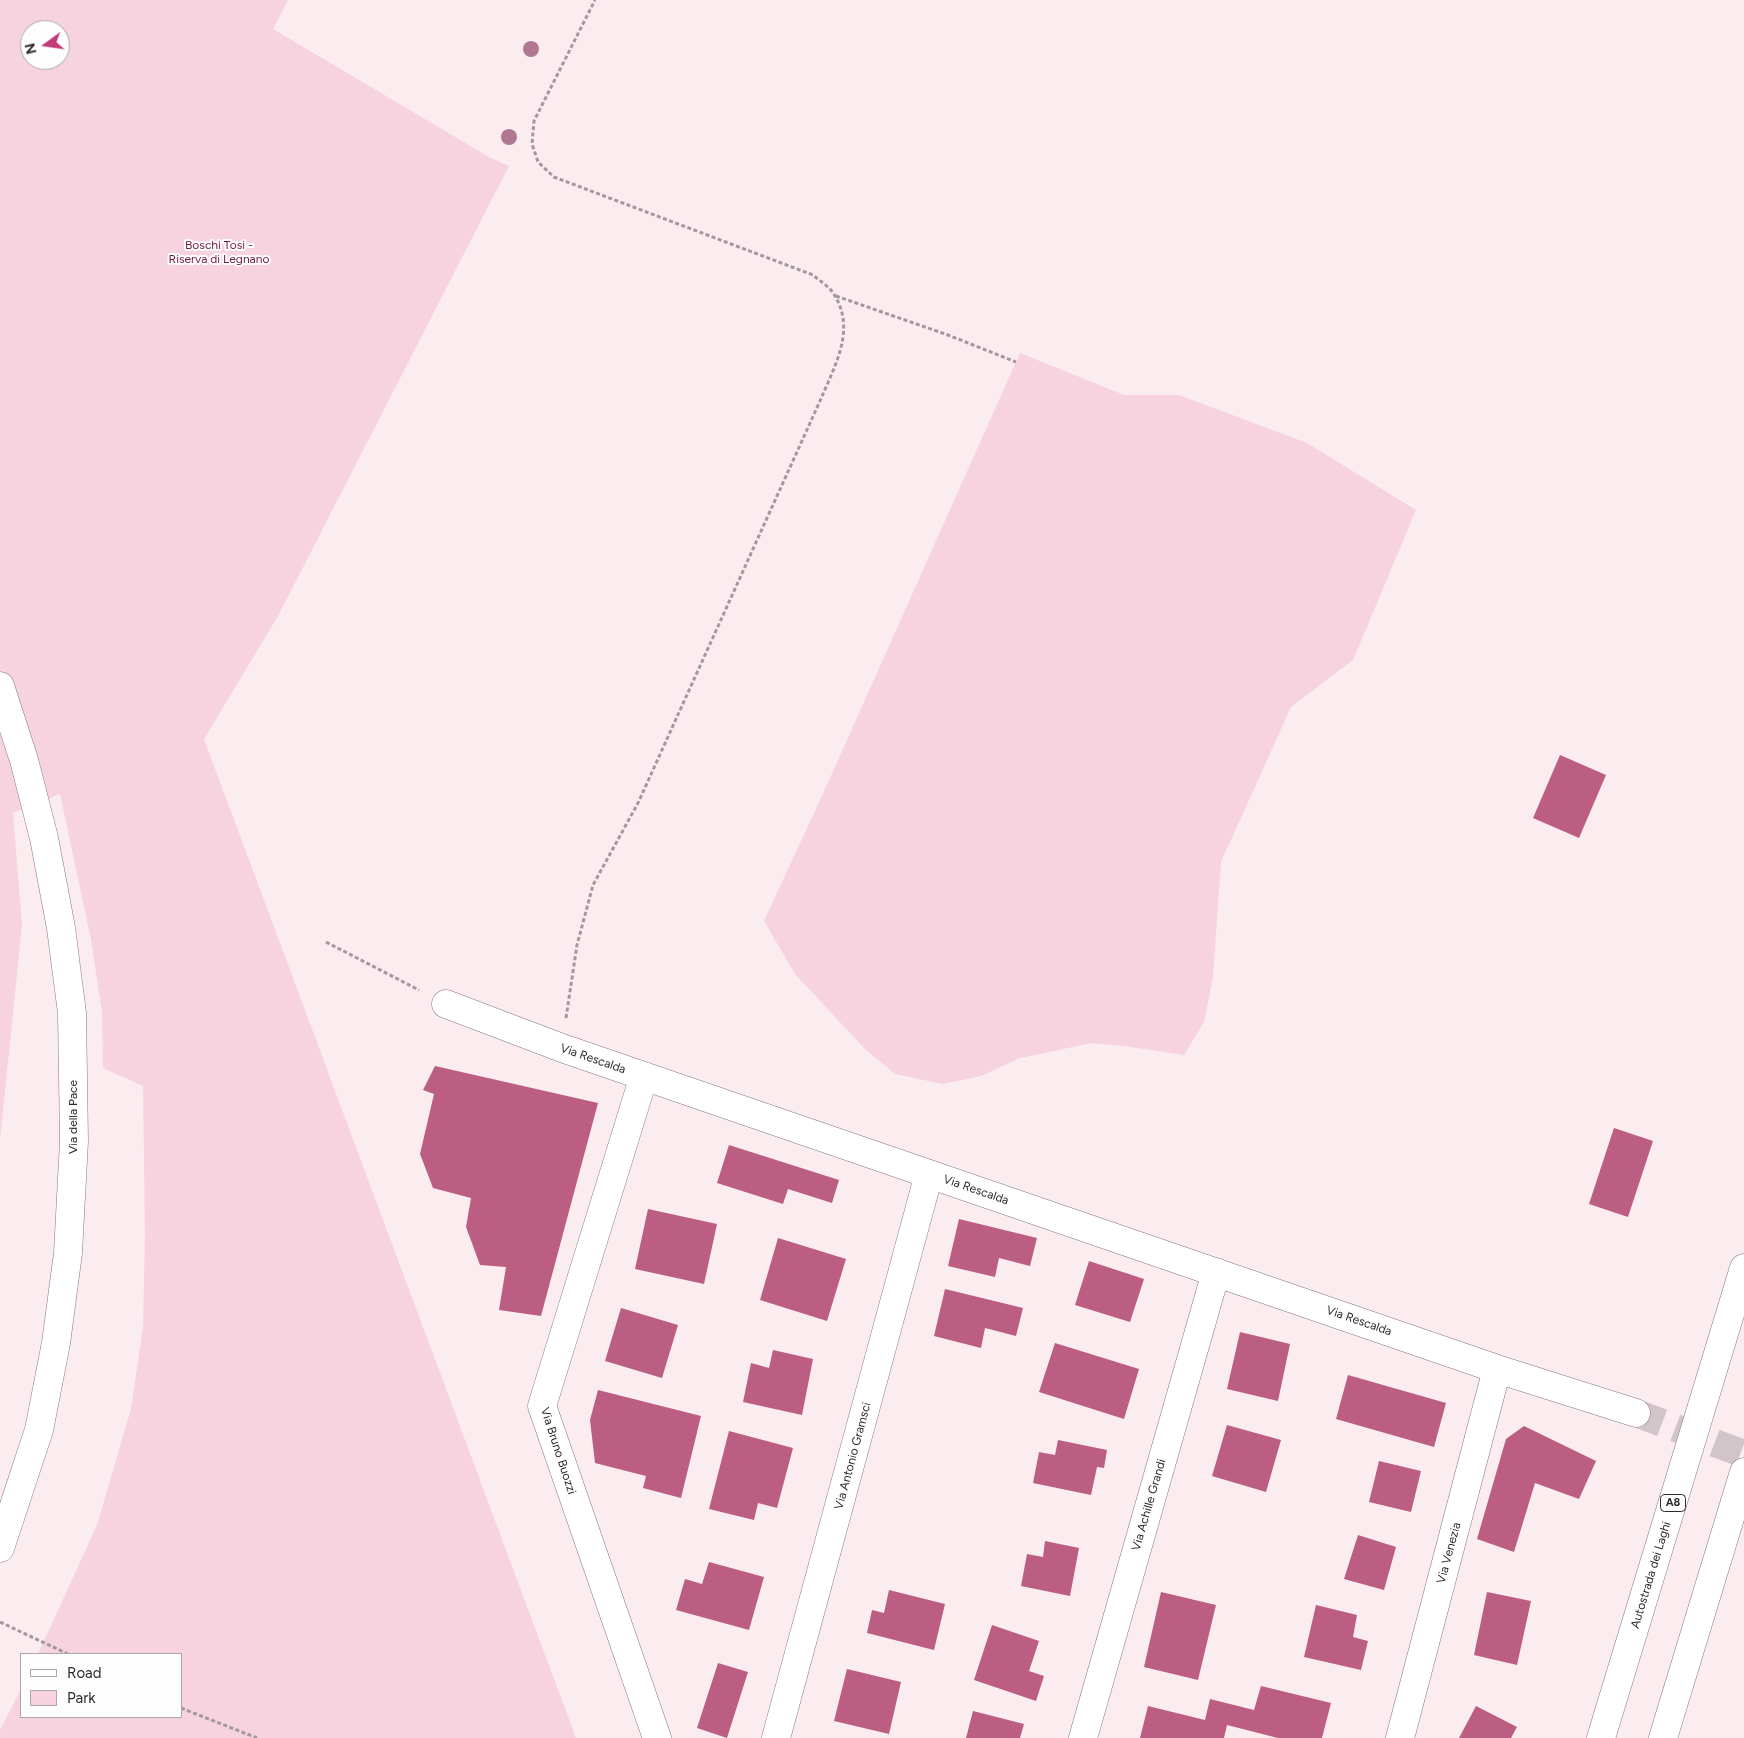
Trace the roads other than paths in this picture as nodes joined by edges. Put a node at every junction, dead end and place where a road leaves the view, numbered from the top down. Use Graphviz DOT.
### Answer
graph roads {
  1 [pos="0,686"];
  2 [pos="446,1004"];
  3 [pos="644,1076"];
  4 [pos="929,1174"];
  5 [pos="1744,1268"];
  6 [pos="1216,1272"];
  7 [pos="1497,1368"];
  8 [pos="1636,1414"];
  9 [pos="1744,1472"];
  10 [pos="0,1548"];
  11 [pos="657,1738"];
  12 [pos="776,1738"];
  13 [pos="1083,1738"];
  14 [pos="1400,1738"];
  15 [pos="1602,1738"];
  16 [pos="1663,1738"];
  1 -- 10 [label="main road, Via della Pace"];
  2 -- 3 [label="main road, Via Rescalda"];
  3 -- 4 [label="main road, Via Rescalda"];
  3 -- 11 [label="main road, Via Bruno Buozzi"];
  4 -- 6 [label="main road, Via Rescalda"];
  4 -- 12 [label="main road, Via Antonio Gramsci"];
  5 -- 15 [label="main road, Autostrada dei Laghi / A8"];
  6 -- 7 [label="main road, Via Rescalda"];
  6 -- 13 [label="main road, Via Achille Grandi"];
  7 -- 8 [label="main road, Via Rescalda"];
  7 -- 14 [label="main road, Via Venezia"];
  9 -- 16 [label="main road"];
}
